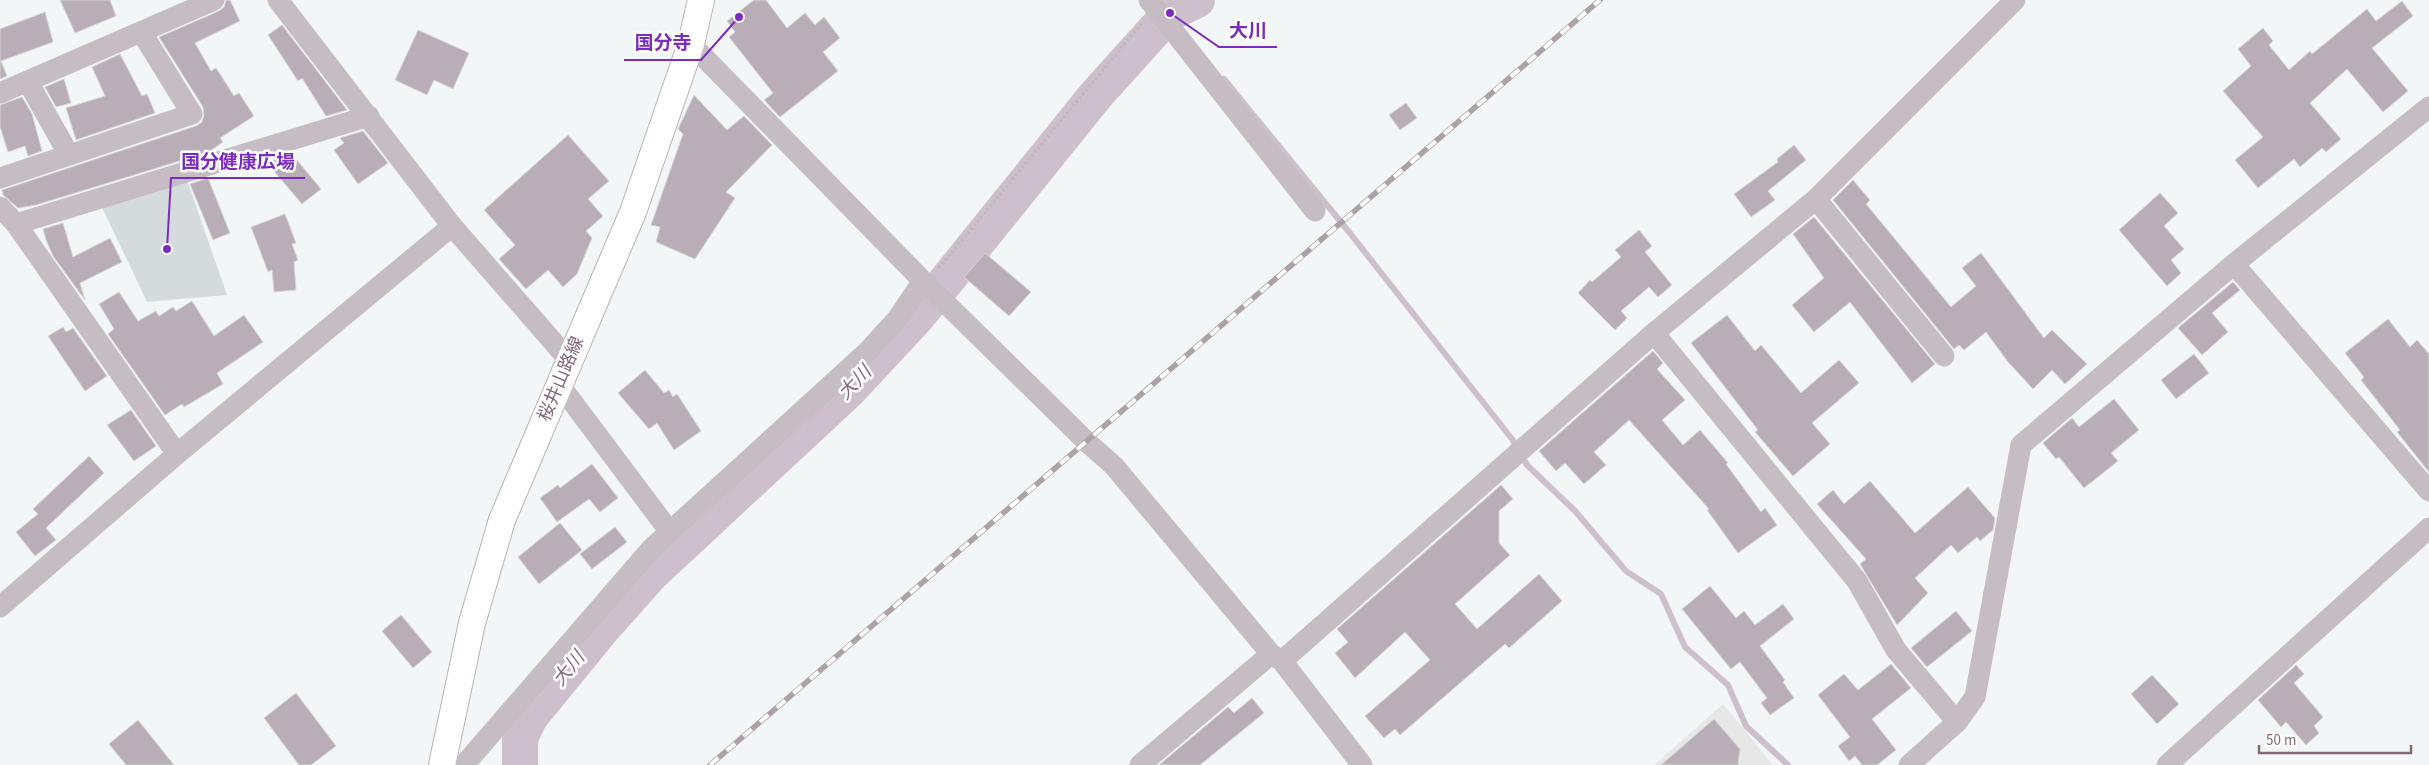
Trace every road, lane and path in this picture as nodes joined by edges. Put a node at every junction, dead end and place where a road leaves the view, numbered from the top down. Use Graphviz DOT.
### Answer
graph roads {
  1 [pos="214,0"];
  2 [pos="278,0"];
  3 [pos="701,0"];
  4 [pos="2016,0"];
  5 [pos="1156,2"];
  6 [pos="142,33"];
  7 [pos="691,44"];
  8 [pos="28,82"];
  9 [pos="0,93"];
  10 [pos="2429,107"];
  11 [pos="369,116"];
  12 [pos="69,155"];
  13 [pos="0,178"];
  14 [pos="1816,199"];
  15 [pos="0,207"];
  16 [pos="1315,212"];
  17 [pos="16,224"];
  18 [pos="452,226"];
  19 [pos="2234,264"];
  20 [pos="923,281"];
  21 [pos="1654,333"];
  22 [pos="1944,356"];
  23 [pos="569,360"];
  24 [pos="559,384"];
  25 [pos="177,454"];
  26 [pos="2429,491"];
  27 [pos="2429,528"];
  28 [pos="670,532"];
  29 [pos="0,607"];
  30 [pos="1276,658"];
  31 [pos="1957,722"];
  32 [pos="451,764"];
  33 [pos="1140,765"];
  34 [pos="1362,765"];
  35 [pos="1908,765"];
  36 [pos="2167,765"];
  1 -- 6 [label="street"];
  2 -- 11 [label="street"];
  3 -- 7 [label="main road, 桜井山路線"];
  4 -- 14 [label="street"];
  5 -- 16 [label="street"];
  5 -- 20 [label="path"];
  6 -- 8 [label="street"];
  6 -- 12 [label="street"];
  7 -- 20 [label="street"];
  7 -- 23 [label="main road, 桜井山路線"];
  8 -- 9 [label="street"];
  8 -- 12 [label="street"];
  10 -- 19 [label="street"];
  11 -- 17 [label="street"];
  11 -- 18 [label="street"];
  12 -- 13 [label="street"];
  14 -- 21 [label="street"];
  14 -- 22 [label="street"];
  15 -- 17 [label="street"];
  17 -- 25 [label="street"];
  18 -- 23 [label="street"];
  18 -- 25 [label="street"];
  19 -- 26 [label="street"];
  19 -- 31 [label="street"];
  20 -- 28 [label="street"];
  20 -- 30 [label="street"];
  21 -- 30 [label="street"];
  21 -- 31 [label="street"];
  23 -- 24 [label="main road, 桜井山路線"];
  24 -- 28 [label="street"];
  24 -- 32 [label="main road, 桜井山路線"];
  25 -- 29 [label="street"];
  27 -- 36 [label="street"];
  28 -- 32 [label="street"];
  30 -- 33 [label="street"];
  30 -- 34 [label="street"];
  31 -- 35 [label="street"];
}
